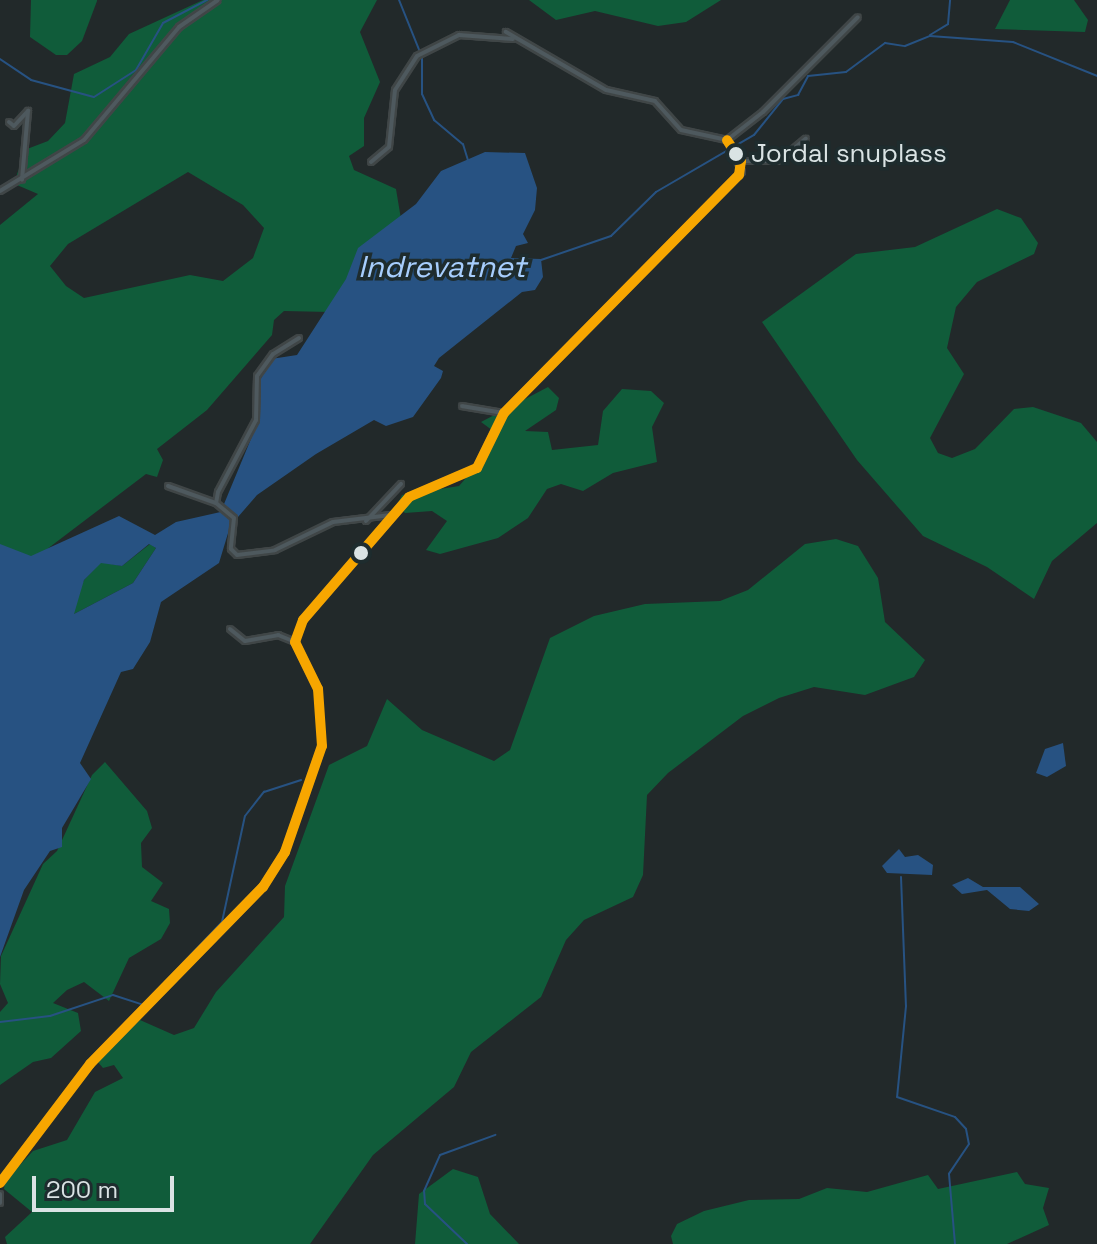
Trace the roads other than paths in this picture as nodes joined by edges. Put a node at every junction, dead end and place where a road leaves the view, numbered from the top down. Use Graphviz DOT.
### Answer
graph roads {
  1 [pos="218,0"];
  2 [pos="858,17"];
  3 [pos="506,32"];
  4 [pos="515,39"];
  5 [pos="9,122"];
  6 [pos="806,138"];
  7 [pos="727,140"];
  8 [pos="741,161"];
  9 [pos="371,162"];
  10 [pos="22,180"];
  11 [pos="0,191"];
  12 [pos="299,338"];
  13 [pos="462,406"];
  14 [pos="504,413"];
  15 [pos="401,484"];
  16 [pos="168,486"];
  17 [pos="216,503"];
  18 [pos="394,515"];
  19 [pos="366,521"];
  20 [pos="230,629"];
  21 [pos="295,642"];
  22 [pos="0,1183"];
  23 [pos="0,1194"];
  24 [pos="0,1203"];
  1 -- 10 [label="street"];
  2 -- 7 [label="street"];
  3 -- 4 [label="street"];
  4 -- 7 [label="street"];
  4 -- 9 [label="street"];
  5 -- 10 [label="street"];
  6 -- 8 [label="street"];
  7 -- 8 [label="street"];
  8 -- 14 [label="street"];
  10 -- 11 [label="street"];
  12 -- 17 [label="street"];
  13 -- 14 [label="street"];
  14 -- 18 [label="street"];
  15 -- 19 [label="street"];
  16 -- 17 [label="street"];
  17 -- 19 [label="street"];
  18 -- 19 [label="street"];
  18 -- 21 [label="street"];
  20 -- 21 [label="street"];
  21 -- 22 [label="street"];
  23 -- 24 [label="street"];
}
